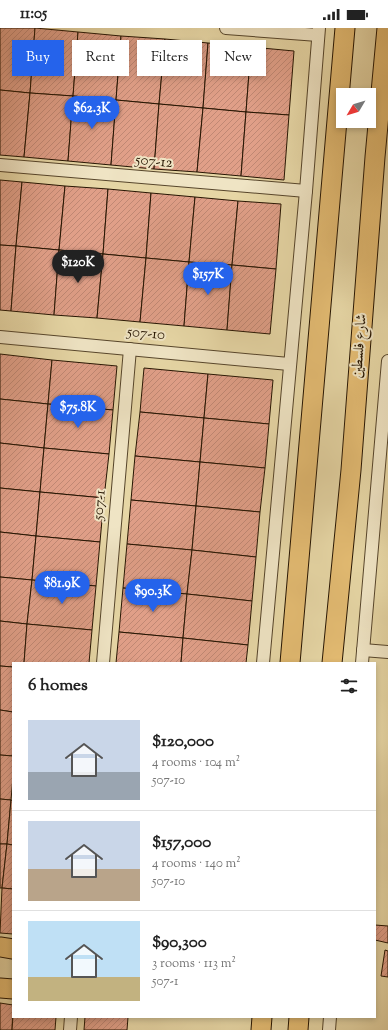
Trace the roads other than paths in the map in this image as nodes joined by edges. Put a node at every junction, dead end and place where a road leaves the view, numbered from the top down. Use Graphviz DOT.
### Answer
graph roads {
  1 [pos="226,28"];
  2 [pos="345,28"];
  3 [pos="387,28"];
  4 [pos="318,32"];
  5 [pos="0,165"];
  6 [pos="306,191"];
  7 [pos="0,337"];
  8 [pos="130,349"];
  9 [pos="388,361"];
  10 [pos="289,364"];
  11 [pos="363,650"];
  12 [pos="388,652"];
  13 [pos="103,662"];
  14 [pos="263,662"];
  15 [pos="290,662"];
  16 [pos="332,662"];
  17 [pos="362,662"];
  18 [pos="0,948"];
  19 [pos="12,949"];
  20 [pos="0,988"];
  21 [pos="12,989"];
  22 [pos="71,1018"];
  23 [pos="262,1018"];
  24 [pos="299,1018"];
  25 [pos="330,1018"];
  26 [pos="70,1030"];
  27 [pos="261,1030"];
  28 [pos="298,1030"];
  29 [pos="329,1030"];
  1 -- 4 [label="street"];
  2 -- 15 [label="main road"];
  3 -- 16 [label="main road, شارع فلسطين"];
  4 -- 6 [label="street"];
  5 -- 6 [label="street, 507-12"];
  6 -- 10 [label="street"];
  7 -- 8 [label="street, 507-10"];
  8 -- 10 [label="street, 507-10"];
  8 -- 13 [label="street, 507-1"];
  9 -- 11 [label="street"];
  10 -- 14 [label="street"];
  11 -- 12 [label="street"];
  11 -- 17 [label="street"];
  18 -- 19 [label="main road"];
  20 -- 21 [label="main road"];
  22 -- 26 [label="street"];
  23 -- 27 [label="main road"];
  24 -- 28 [label="main road"];
  25 -- 29 [label="street"];
}
